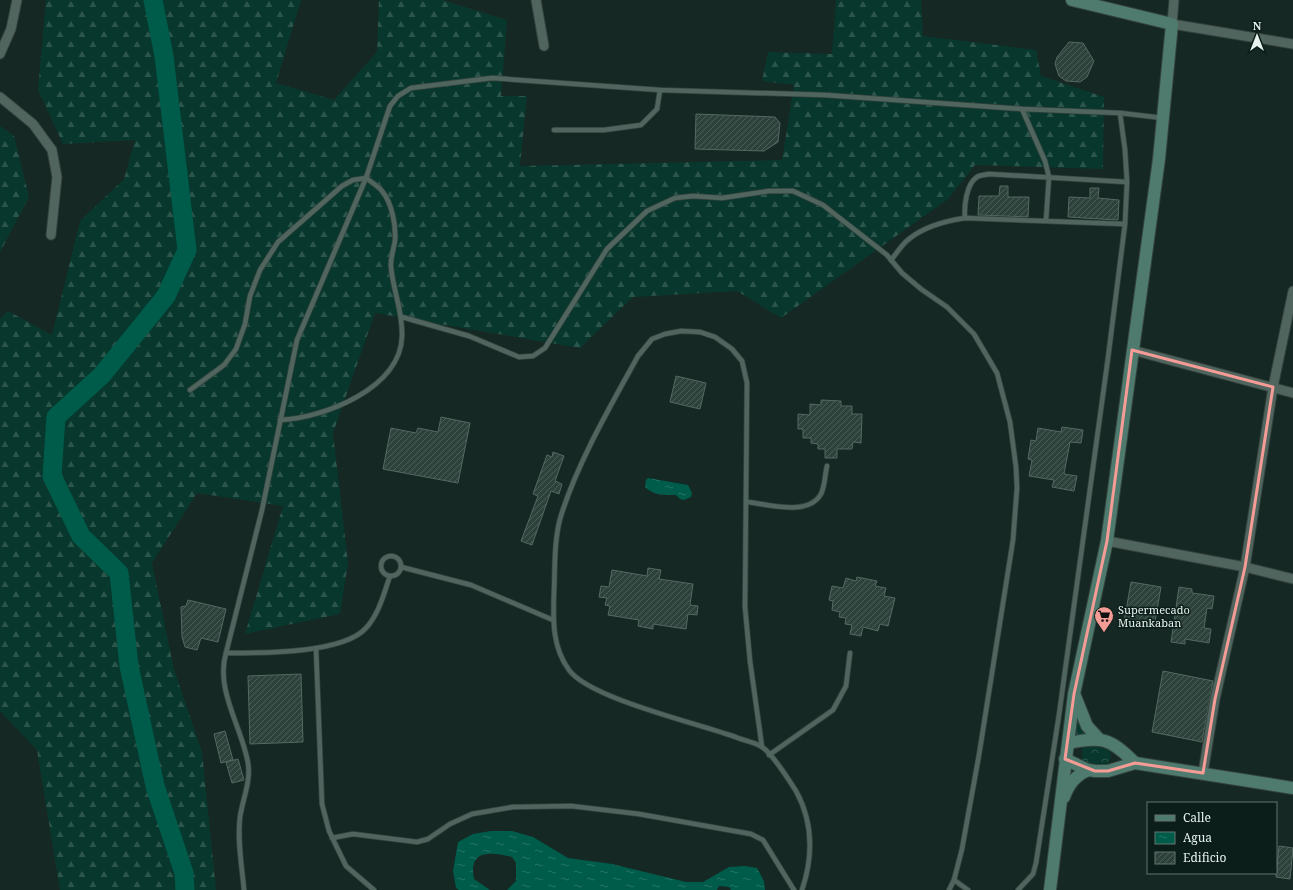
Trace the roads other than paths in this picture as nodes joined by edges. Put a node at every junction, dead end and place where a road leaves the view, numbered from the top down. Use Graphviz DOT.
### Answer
graph roads {
  1 [pos="17,0"];
  2 [pos="536,0"];
  3 [pos="1072,0"];
  4 [pos="1174,0"];
  5 [pos="1172,24"];
  6 [pos="1293,44"];
  7 [pos="544,46"];
  8 [pos="0,54"];
  9 [pos="660,90"];
  10 [pos="0,97"];
  11 [pos="1022,109"];
  12 [pos="1120,113"];
  13 [pos="1163,118"];
  14 [pos="554,130"];
  15 [pos="1049,177"];
  16 [pos="366,178"];
  17 [pos="1127,182"];
  18 [pos="965,218"];
  19 [pos="1046,220"];
  20 [pos="1125,224"];
  21 [pos="51,235"];
  22 [pos="891,260"];
  23 [pos="1293,291"];
  24 [pos="402,317"];
  25 [pos="1132,350"];
  26 [pos="1273,387"];
  27 [pos="190,390"];
  28 [pos="1293,393"];
  29 [pos="280,420"];
  30 [pos="827,466"];
  31 [pos="747,502"];
  32 [pos="1107,541"];
  33 [pos="401,567"];
  34 [pos="1245,567"];
  35 [pos="390,576"];
  36 [pos="1293,579"];
  37 [pos="552,620"];
  38 [pos="316,648"];
  39 [pos="226,653"];
  40 [pos="850,653"];
  41 [pos="1074,694"];
  42 [pos="1098,738"];
  43 [pos="1068,743"];
  44 [pos="762,747"];
  45 [pos="769,755"];
  46 [pos="1065,759"];
  47 [pos="1135,763"];
  48 [pos="1088,770"];
  49 [pos="1203,773"];
  50 [pos="1293,788"];
  51 [pos="1060,805"];
  52 [pos="332,838"];
  53 [pos="954,880"];
  54 [pos="244,890"];
  55 [pos="374,890"];
  56 [pos="794,890"];
  57 [pos="802,890"];
  58 [pos="949,890"];
  59 [pos="968,890"];
  60 [pos="1018,890"];
  61 [pos="1050,890"];
  1 -- 8 [label="street"];
  2 -- 7 [label="street"];
  3 -- 5 [label="street"];
  4 -- 5 [label="street"];
  5 -- 6 [label="street"];
  5 -- 13 [label="street"];
  9 -- 11 [label="lane"];
  9 -- 14 [label="lane"];
  9 -- 16 [label="lane"];
  10 -- 21 [label="street"];
  11 -- 12 [label="lane"];
  11 -- 15 [label="lane"];
  12 -- 13 [label="lane"];
  12 -- 17 [label="lane"];
  13 -- 25 [label="street"];
  15 -- 17 [label="lane"];
  15 -- 18 [label="lane"];
  15 -- 19 [label="lane"];
  16 -- 24 [label="lane"];
  16 -- 27 [label="lane"];
  16 -- 29 [label="lane"];
  17 -- 20 [label="lane"];
  18 -- 19 [label="lane"];
  18 -- 22 [label="lane"];
  19 -- 20 [label="lane"];
  20 -- 60 [label="lane"];
  22 -- 24 [label="lane"];
  22 -- 53 [label="lane"];
  23 -- 26 [label="street"];
  24 -- 29 [label="lane"];
  25 -- 26 [label="street"];
  25 -- 32 [label="street"];
  26 -- 28 [label="street"];
  26 -- 34 [label="street"];
  29 -- 39 [label="lane"];
  30 -- 31 [label="lane"];
  31 -- 37 [label="lane"];
  31 -- 44 [label="lane"];
  32 -- 34 [label="street"];
  32 -- 41 [label="street"];
  33 -- 35 [label="lane"];
  33 -- 35 [label="lane"];
  33 -- 37 [label="lane"];
  34 -- 36 [label="street"];
  34 -- 49 [label="street"];
  35 -- 38 [label="lane"];
  37 -- 44 [label="lane"];
  38 -- 39 [label="lane"];
  38 -- 52 [label="lane"];
  39 -- 54 [label="lane"];
  40 -- 45 [label="lane"];
  41 -- 42 [label="street"];
  41 -- 43 [label="street"];
  42 -- 43 [label="street"];
  42 -- 47 [label="street"];
  43 -- 46 [label="street"];
  44 -- 45 [label="lane"];
  45 -- 57 [label="lane"];
  46 -- 48 [label="street"];
  46 -- 51 [label="street"];
  47 -- 48 [label="street"];
  47 -- 49 [label="street"];
  48 -- 51 [label="street"];
  49 -- 50 [label="street"];
  51 -- 61 [label="street"];
  52 -- 55 [label="lane"];
  52 -- 56 [label="lane"];
  53 -- 58 [label="lane"];
  53 -- 59 [label="lane"];
}
